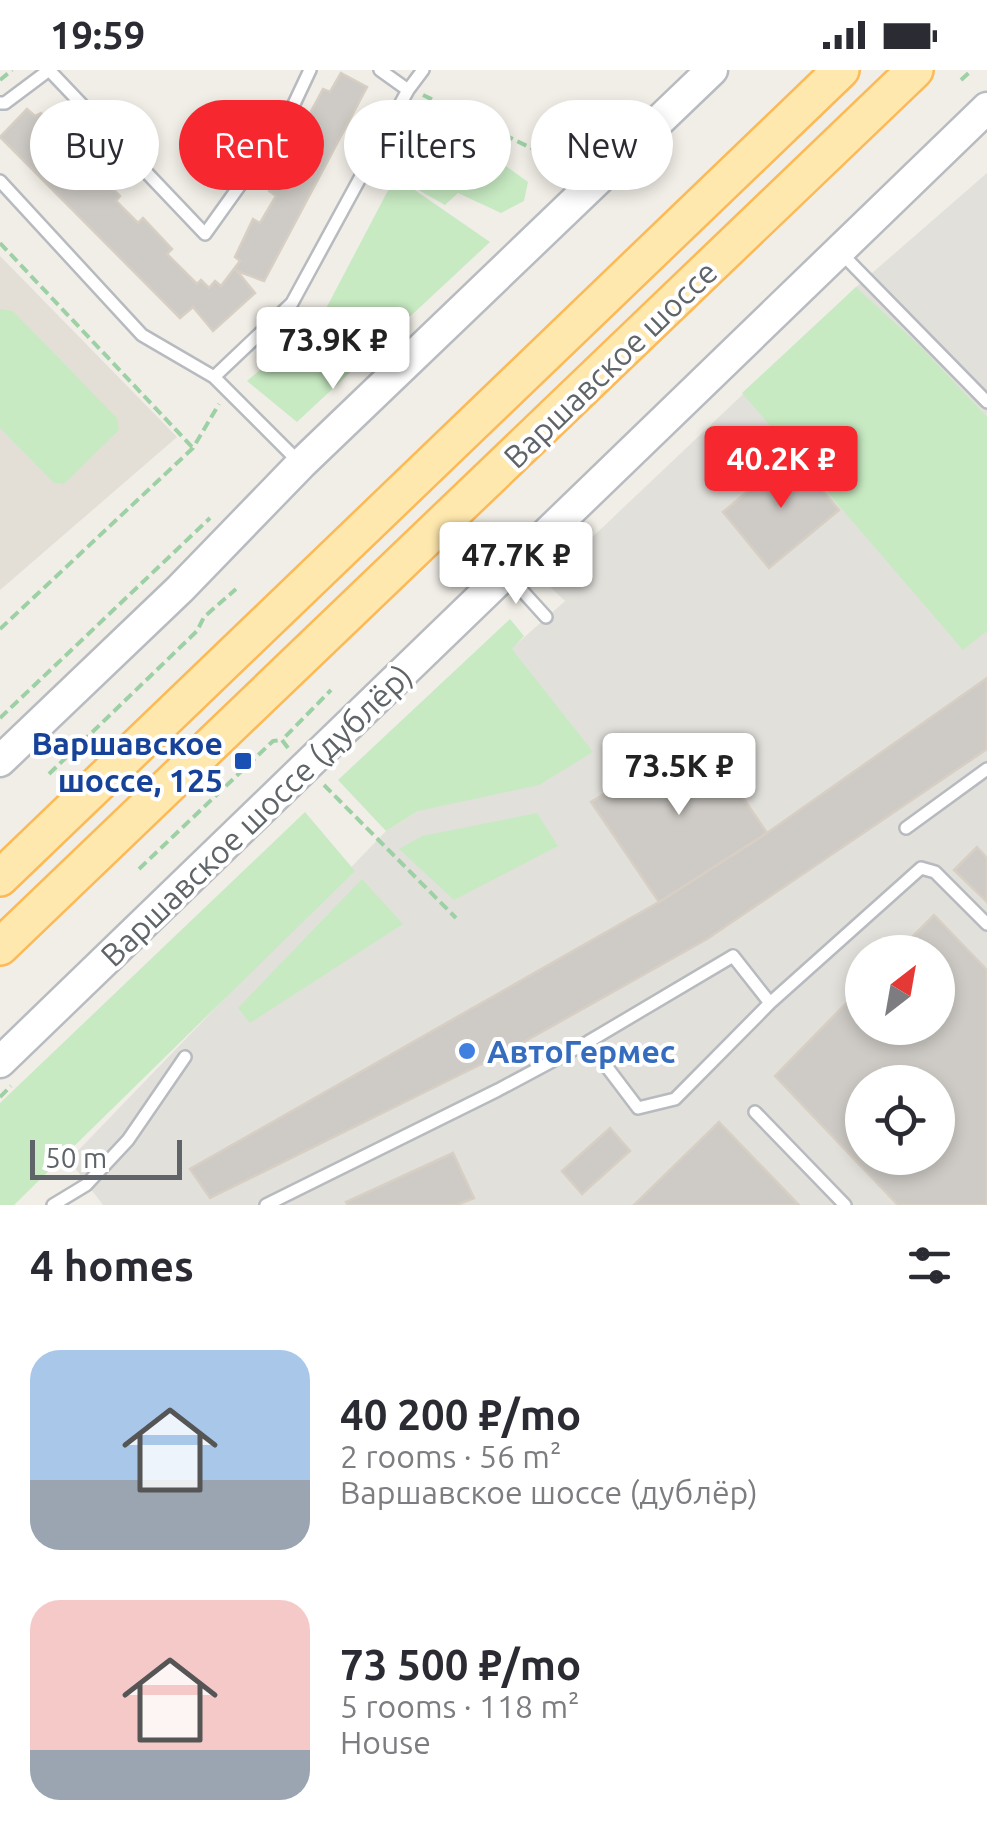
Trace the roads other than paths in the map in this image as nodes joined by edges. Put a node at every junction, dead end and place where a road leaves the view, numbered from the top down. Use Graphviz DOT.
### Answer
graph roads {
  1 [pos="49,70"];
  2 [pos="310,70"];
  3 [pos="380,70"];
  4 [pos="424,70"];
  5 [pos="712,70"];
  6 [pos="841,70"];
  7 [pos="916,70"];
  8 [pos="408,90"];
  9 [pos="0,102"];
  10 [pos="987,108"];
  11 [pos="0,181"];
  12 [pos="840,251"];
  13 [pos="214,377"];
  14 [pos="987,402"];
  15 [pos="302,464"];
  16 [pos="507,574"];
  17 [pos="546,616"];
  18 [pos="0,761"];
  19 [pos="987,769"];
  20 [pos="906,828"];
  21 [pos="0,878"];
  22 [pos="987,924"];
  23 [pos="0,947"];
  24 [pos="770,1003"];
  25 [pos="588,1042"];
  26 [pos="185,1057"];
  27 [pos="0,1062"];
  28 [pos="755,1112"];
  29 [pos="74,1200"];
  30 [pos="52,1205"];
  31 [pos="266,1205"];
  32 [pos="845,1205"];
  1 -- 2 [label="lane"];
  1 -- 9 [label="lane"];
  3 -- 8 [label="lane"];
  4 -- 8 [label="lane"];
  5 -- 15 [label="main road"];
  6 -- 21 [label="main road, Варшавское шоссе"];
  7 -- 23 [label="main road, Варшавское шоссе"];
  8 -- 13 [label="lane"];
  10 -- 12 [label="main road, Варшавское шоссе (дублёр)"];
  11 -- 13 [label="lane"];
  12 -- 14 [label="lane"];
  12 -- 16 [label="main road, Варшавское шоссе (дублёр)"];
  13 -- 15 [label="lane"];
  15 -- 18 [label="main road"];
  16 -- 17 [label="lane"];
  16 -- 27 [label="main road, Варшавское шоссе (дублёр)"];
  19 -- 20 [label="lane"];
  22 -- 24 [label="lane"];
  24 -- 25 [label="lane"];
  24 -- 25 [label="lane"];
  25 -- 31 [label="lane"];
  26 -- 29 [label="lane"];
  28 -- 32 [label="lane"];
  29 -- 30 [label="lane"];
}
